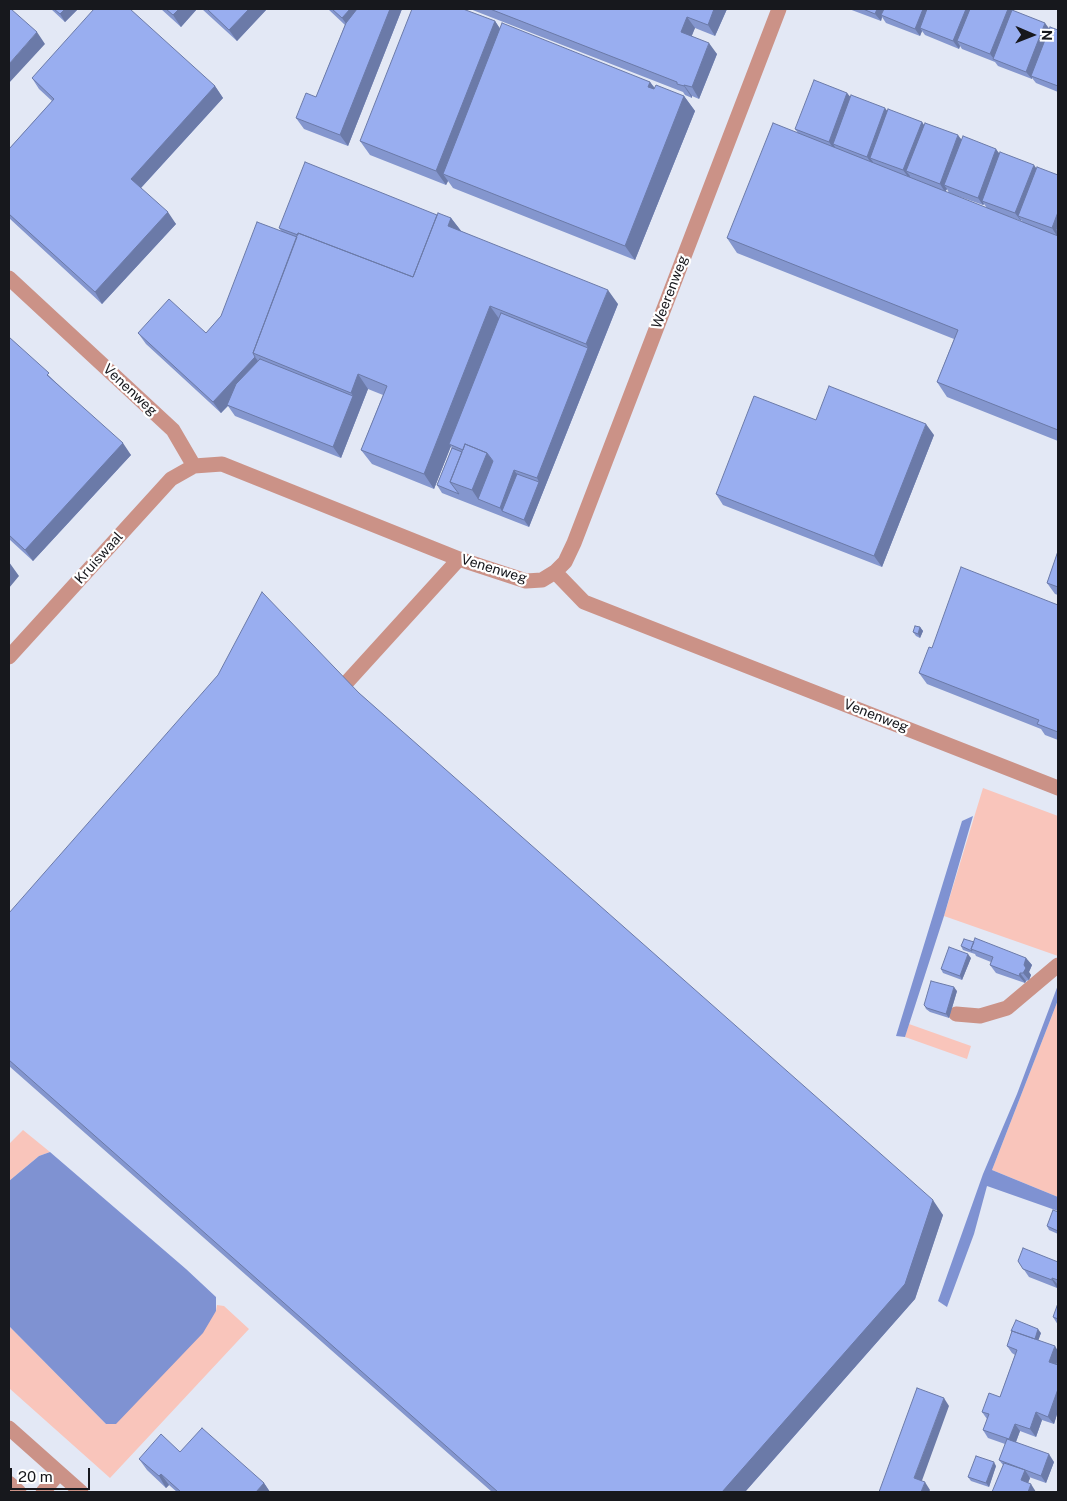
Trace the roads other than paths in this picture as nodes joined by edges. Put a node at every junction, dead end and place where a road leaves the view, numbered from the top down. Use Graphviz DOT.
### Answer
graph roads {
  1 [pos="779,9"];
  2 [pos="9,278"];
  3 [pos="194,466"];
  4 [pos="459,559"];
  5 [pos="555,572"];
  6 [pos="9,657"];
  7 [pos="348,681"];
  8 [pos="1058,788"];
  9 [pos="1058,965"];
  10 [pos="956,1014"];
  11 [pos="9,1428"];
  12 [pos="59,1472"];
  13 [pos="9,1483"];
  14 [pos="19,1492"];
  15 [pos="43,1492"];
  16 [pos="81,1492"];
  1 -- 5 [label="street, Weerenweg"];
  2 -- 3 [label="street, Venenweg"];
  3 -- 4 [label="street, Venenweg"];
  3 -- 6 [label="street, Kruiswaal"];
  4 -- 5 [label="street, Venenweg"];
  4 -- 7 [label="street"];
  5 -- 8 [label="street, Venenweg"];
  9 -- 10 [label="street"];
  11 -- 12 [label="street"];
  12 -- 15 [label="street"];
  12 -- 16 [label="street"];
  13 -- 14 [label="street"];
}
